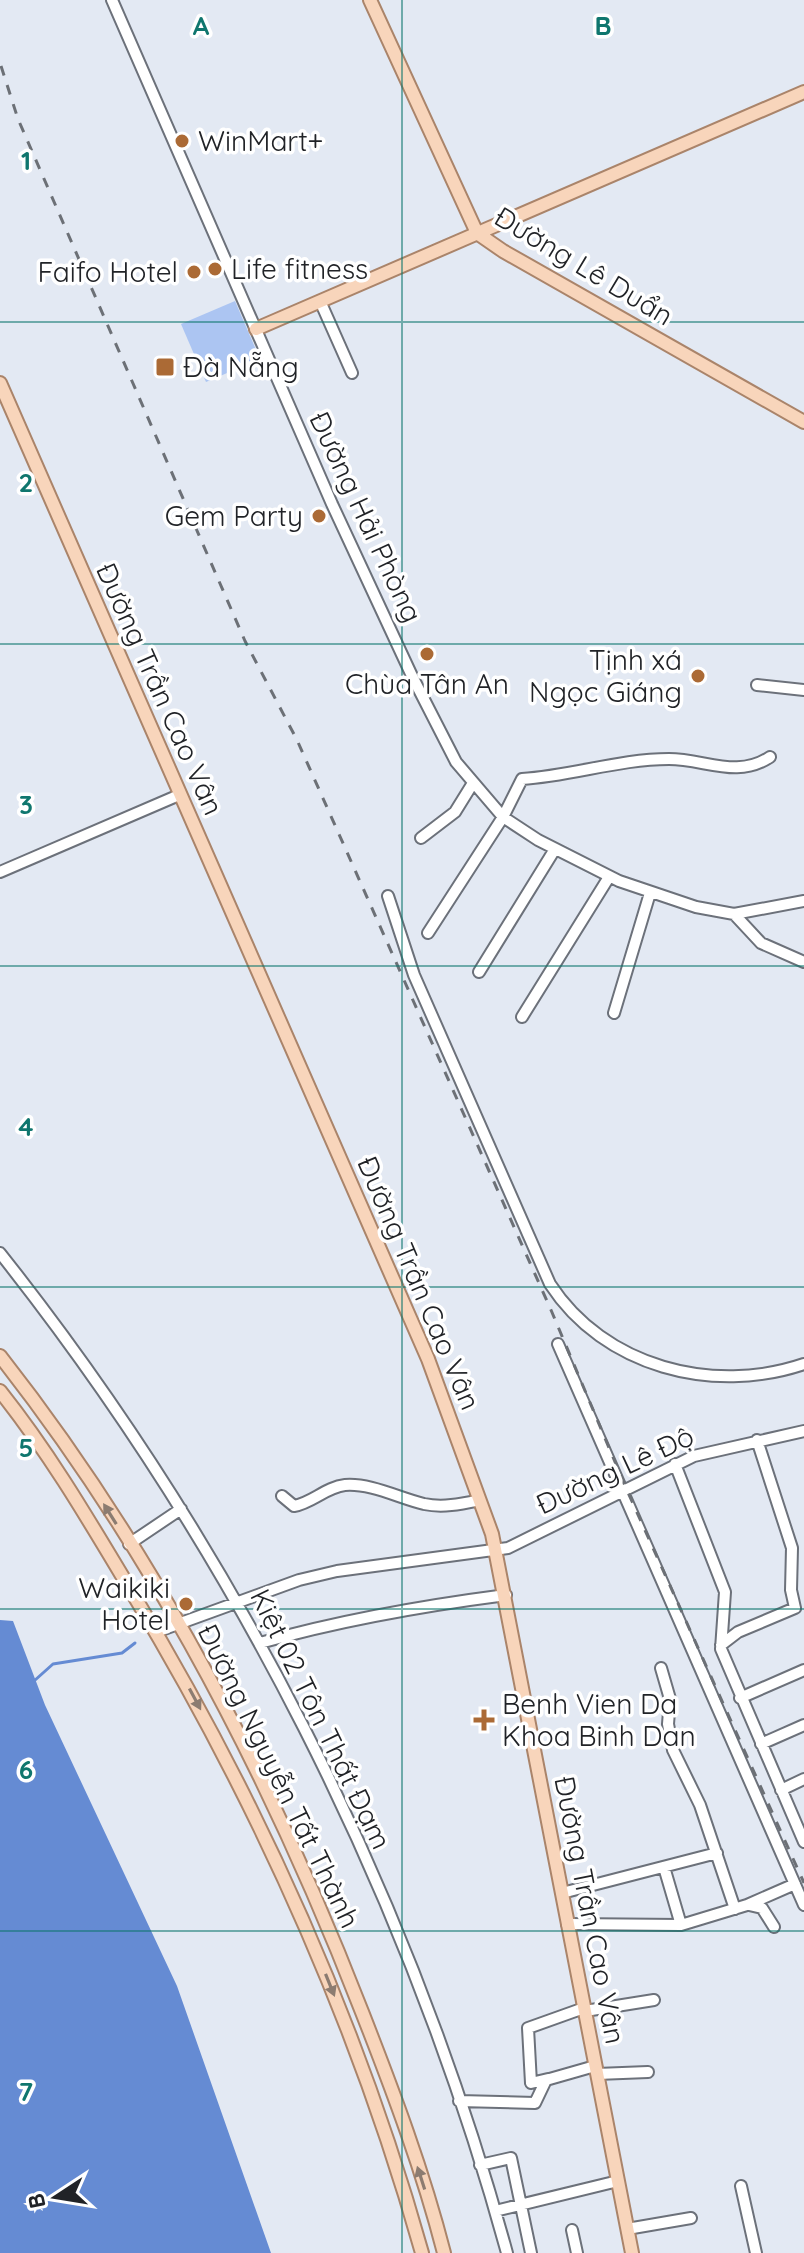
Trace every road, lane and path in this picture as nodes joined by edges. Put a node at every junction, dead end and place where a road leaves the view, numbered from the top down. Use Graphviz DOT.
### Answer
graph roads {
  1 [pos="112,0"];
  2 [pos="370,0"];
  3 [pos="804,92"];
  4 [pos="477,233"];
  5 [pos="320,301"];
  6 [pos="256,329"];
  7 [pos="352,373"];
  8 [pos="0,383"];
  9 [pos="804,422"];
  10 [pos="757,685"];
  11 [pos="804,690"];
  12 [pos="770,757"];
  13 [pos="473,783"];
  14 [pos="179,795"];
  15 [pos="503,817"];
  16 [pos="421,838"];
  17 [pos="555,849"];
  18 [pos="0,872"];
  19 [pos="609,877"];
  20 [pos="650,893"];
  21 [pos="388,896"];
  22 [pos="804,901"];
  23 [pos="734,914"];
  24 [pos="428,933"];
  25 [pos="804,962"];
  26 [pos="479,972"];
  27 [pos="614,1013"];
  28 [pos="522,1017"];
  29 [pos="0,1253"];
  30 [pos="558,1344"];
  31 [pos="0,1356"];
  32 [pos="804,1364"];
  33 [pos="0,1391"];
  34 [pos="804,1431"];
  35 [pos="757,1440"];
  36 [pos="675,1464"];
  37 [pos="622,1490"];
  38 [pos="282,1496"];
  39 [pos="480,1500"];
  40 [pos="181,1509"];
  41 [pos="129,1544"];
  42 [pos="496,1550"];
  43 [pos="506,1595"];
  44 [pos="237,1602"];
  45 [pos="178,1623"];
  46 [pos="156,1632"];
  47 [pos="260,1643"];
  48 [pos="721,1645"];
  49 [pos="661,1668"];
  50 [pos="804,1670"];
  51 [pos="740,1698"];
  52 [pos="804,1725"];
  53 [pos="761,1744"];
  54 [pos="804,1779"];
  55 [pos="781,1790"];
  56 [pos="804,1842"];
  57 [pos="717,1853"];
  58 [pos="664,1867"];
  59 [pos="795,1884"];
  60 [pos="562,1893"];
  61 [pos="747,1905"];
  62 [pos="804,1905"];
  63 [pos="735,1909"];
  64 [pos="567,1924"];
  65 [pos="681,1925"];
  66 [pos="774,1927"];
  67 [pos="336,1945"];
  68 [pos="317,1953"];
  69 [pos="654,2000"];
  70 [pos="584,2009"];
  71 [pos="596,2070"];
  72 [pos="648,2072"];
  73 [pos="548,2079"];
  74 [pos="459,2101"];
  75 [pos="480,2165"];
  76 [pos="618,2181"];
  77 [pos="741,2186"];
  78 [pos="523,2203"];
  79 [pos="495,2211"];
  80 [pos="435,2217"];
  81 [pos="691,2218"];
  82 [pos="414,2224"];
  83 [pos="627,2229"];
  84 [pos="572,2230"];
  85 [pos="422,2253"];
  86 [pos="444,2253"];
  87 [pos="507,2253"];
  88 [pos="531,2253"];
  89 [pos="577,2253"];
  90 [pos="632,2253"];
  91 [pos="756,2253"];
  1 -- 6 [label="street, Đường Hải Phòng"];
  2 -- 4 [label="main road, Đường Lê Duẩn"];
  3 -- 4 [label="main road"];
  4 -- 5 [label="main road"];
  4 -- 9 [label="main road, Đường Lê Duẩn"];
  5 -- 6 [label="main road"];
  5 -- 7 [label="street"];
  6 -- 13 [label="street, Đường Hải Phòng"];
  8 -- 14 [label="main road, Đường Trần Cao Vân"];
  10 -- 11 [label="street"];
  12 -- 15 [label="street"];
  13 -- 15 [label="street, Đường Hải Phòng"];
  13 -- 16 [label="street"];
  14 -- 18 [label="street"];
  14 -- 39 [label="main road, Đường Trần Cao Vân"];
  15 -- 17 [label="street, Đường Hải Phòng"];
  15 -- 24 [label="street"];
  17 -- 19 [label="street, Đường Hải Phòng"];
  17 -- 26 [label="street"];
  19 -- 20 [label="street, Đường Hải Phòng"];
  19 -- 28 [label="street"];
  20 -- 23 [label="street, Đường Hải Phòng"];
  20 -- 27 [label="street"];
  21 -- 32 [label="street"];
  22 -- 23 [label="street, Đường Hải Phòng"];
  23 -- 25 [label="street"];
  29 -- 40 [label="street, Kiệt 02 Tôn Thất Đạm"];
  30 -- 37 [label="street"];
  41 -- 31 [label="main road, Đường Nguyễn Tất Thành, one-way"];
  33 -- 46 [label="main road, Đường Nguyễn Tất Thành"];
  34 -- 35 [label="street, Đường Lê Độ"];
  35 -- 36 [label="street, Đường Lê Độ"];
  35 -- 48 [label="street"];
  36 -- 37 [label="street, Đường Lê Độ"];
  36 -- 48 [label="street"];
  37 -- 42 [label="street, Đường Lê Độ"];
  37 -- 59 [label="street"];
  38 -- 39 [label="street"];
  39 -- 42 [label="main road, Đường Trần Cao Vân"];
  40 -- 41 [label="street"];
  40 -- 44 [label="street, Kiệt 02 Tôn Thất Đạm"];
  41 -- 45 [label="main road, Đường Nguyễn Tất Thành"];
  42 -- 43 [label="main road, Đường Trần Cao Vân"];
  42 -- 44 [label="street, Đường Lê Độ"];
  43 -- 47 [label="street"];
  43 -- 60 [label="main road, Đường Trần Cao Vân"];
  44 -- 45 [label="street, Đường Lê Độ"];
  44 -- 47 [label="street, Kiệt 02 Tôn Thất Đạm"];
  45 -- 46 [label="street, Đường Lê Độ"];
  45 -- 67 [label="main road, Đường Nguyễn Tất Thành"];
  46 -- 68 [label="main road, Đường Nguyễn Tất Thành, one-way"];
  47 -- 74 [label="street, Kiệt 02 Tôn Thất Đạm"];
  48 -- 51 [label="street"];
  49 -- 57 [label="street"];
  50 -- 51 [label="street"];
  51 -- 53 [label="street"];
  52 -- 53 [label="street"];
  53 -- 55 [label="street"];
  54 -- 55 [label="street"];
  55 -- 56 [label="street"];
  57 -- 58 [label="street"];
  57 -- 63 [label="street"];
  58 -- 60 [label="street"];
  58 -- 65 [label="street"];
  59 -- 61 [label="street"];
  59 -- 62 [label="street"];
  60 -- 64 [label="main road, Đường Trần Cao Vân"];
  61 -- 63 [label="street"];
  61 -- 66 [label="street"];
  63 -- 65 [label="street"];
  64 -- 65 [label="street"];
  64 -- 70 [label="main road, Đường Trần Cao Vân"];
  67 -- 68 [label="main road"];
  80 -- 67 [label="main road, Đường Nguyễn Tất Thành, one-way"];
  68 -- 82 [label="main road, Đường Nguyễn Tất Thành, one-way"];
  69 -- 70 [label="street"];
  70 -- 71 [label="main road, Đường Trần Cao Vân"];
  70 -- 73 [label="street"];
  71 -- 72 [label="street"];
  71 -- 73 [label="street"];
  71 -- 76 [label="main road, Đường Trần Cao Vân"];
  73 -- 74 [label="street"];
  74 -- 75 [label="street, Kiệt 02 Tôn Thất Đạm"];
  75 -- 78 [label="street"];
  75 -- 79 [label="street, Kiệt 02 Tôn Thất Đạm"];
  76 -- 78 [label="street"];
  76 -- 83 [label="main road, Đường Trần Cao Vân"];
  77 -- 91 [label="street"];
  78 -- 79 [label="street"];
  78 -- 88 [label="street"];
  79 -- 87 [label="street, Kiệt 02 Tôn Thất Đạm"];
  80 -- 82 [label="main road"];
  80 -- 86 [label="main road, Đường Nguyễn Tất Thành"];
  81 -- 83 [label="street"];
  82 -- 85 [label="main road, Đường Nguyễn Tất Thành"];
  83 -- 90 [label="main road, Đường Trần Cao Vân"];
  84 -- 89 [label="street"];
}
